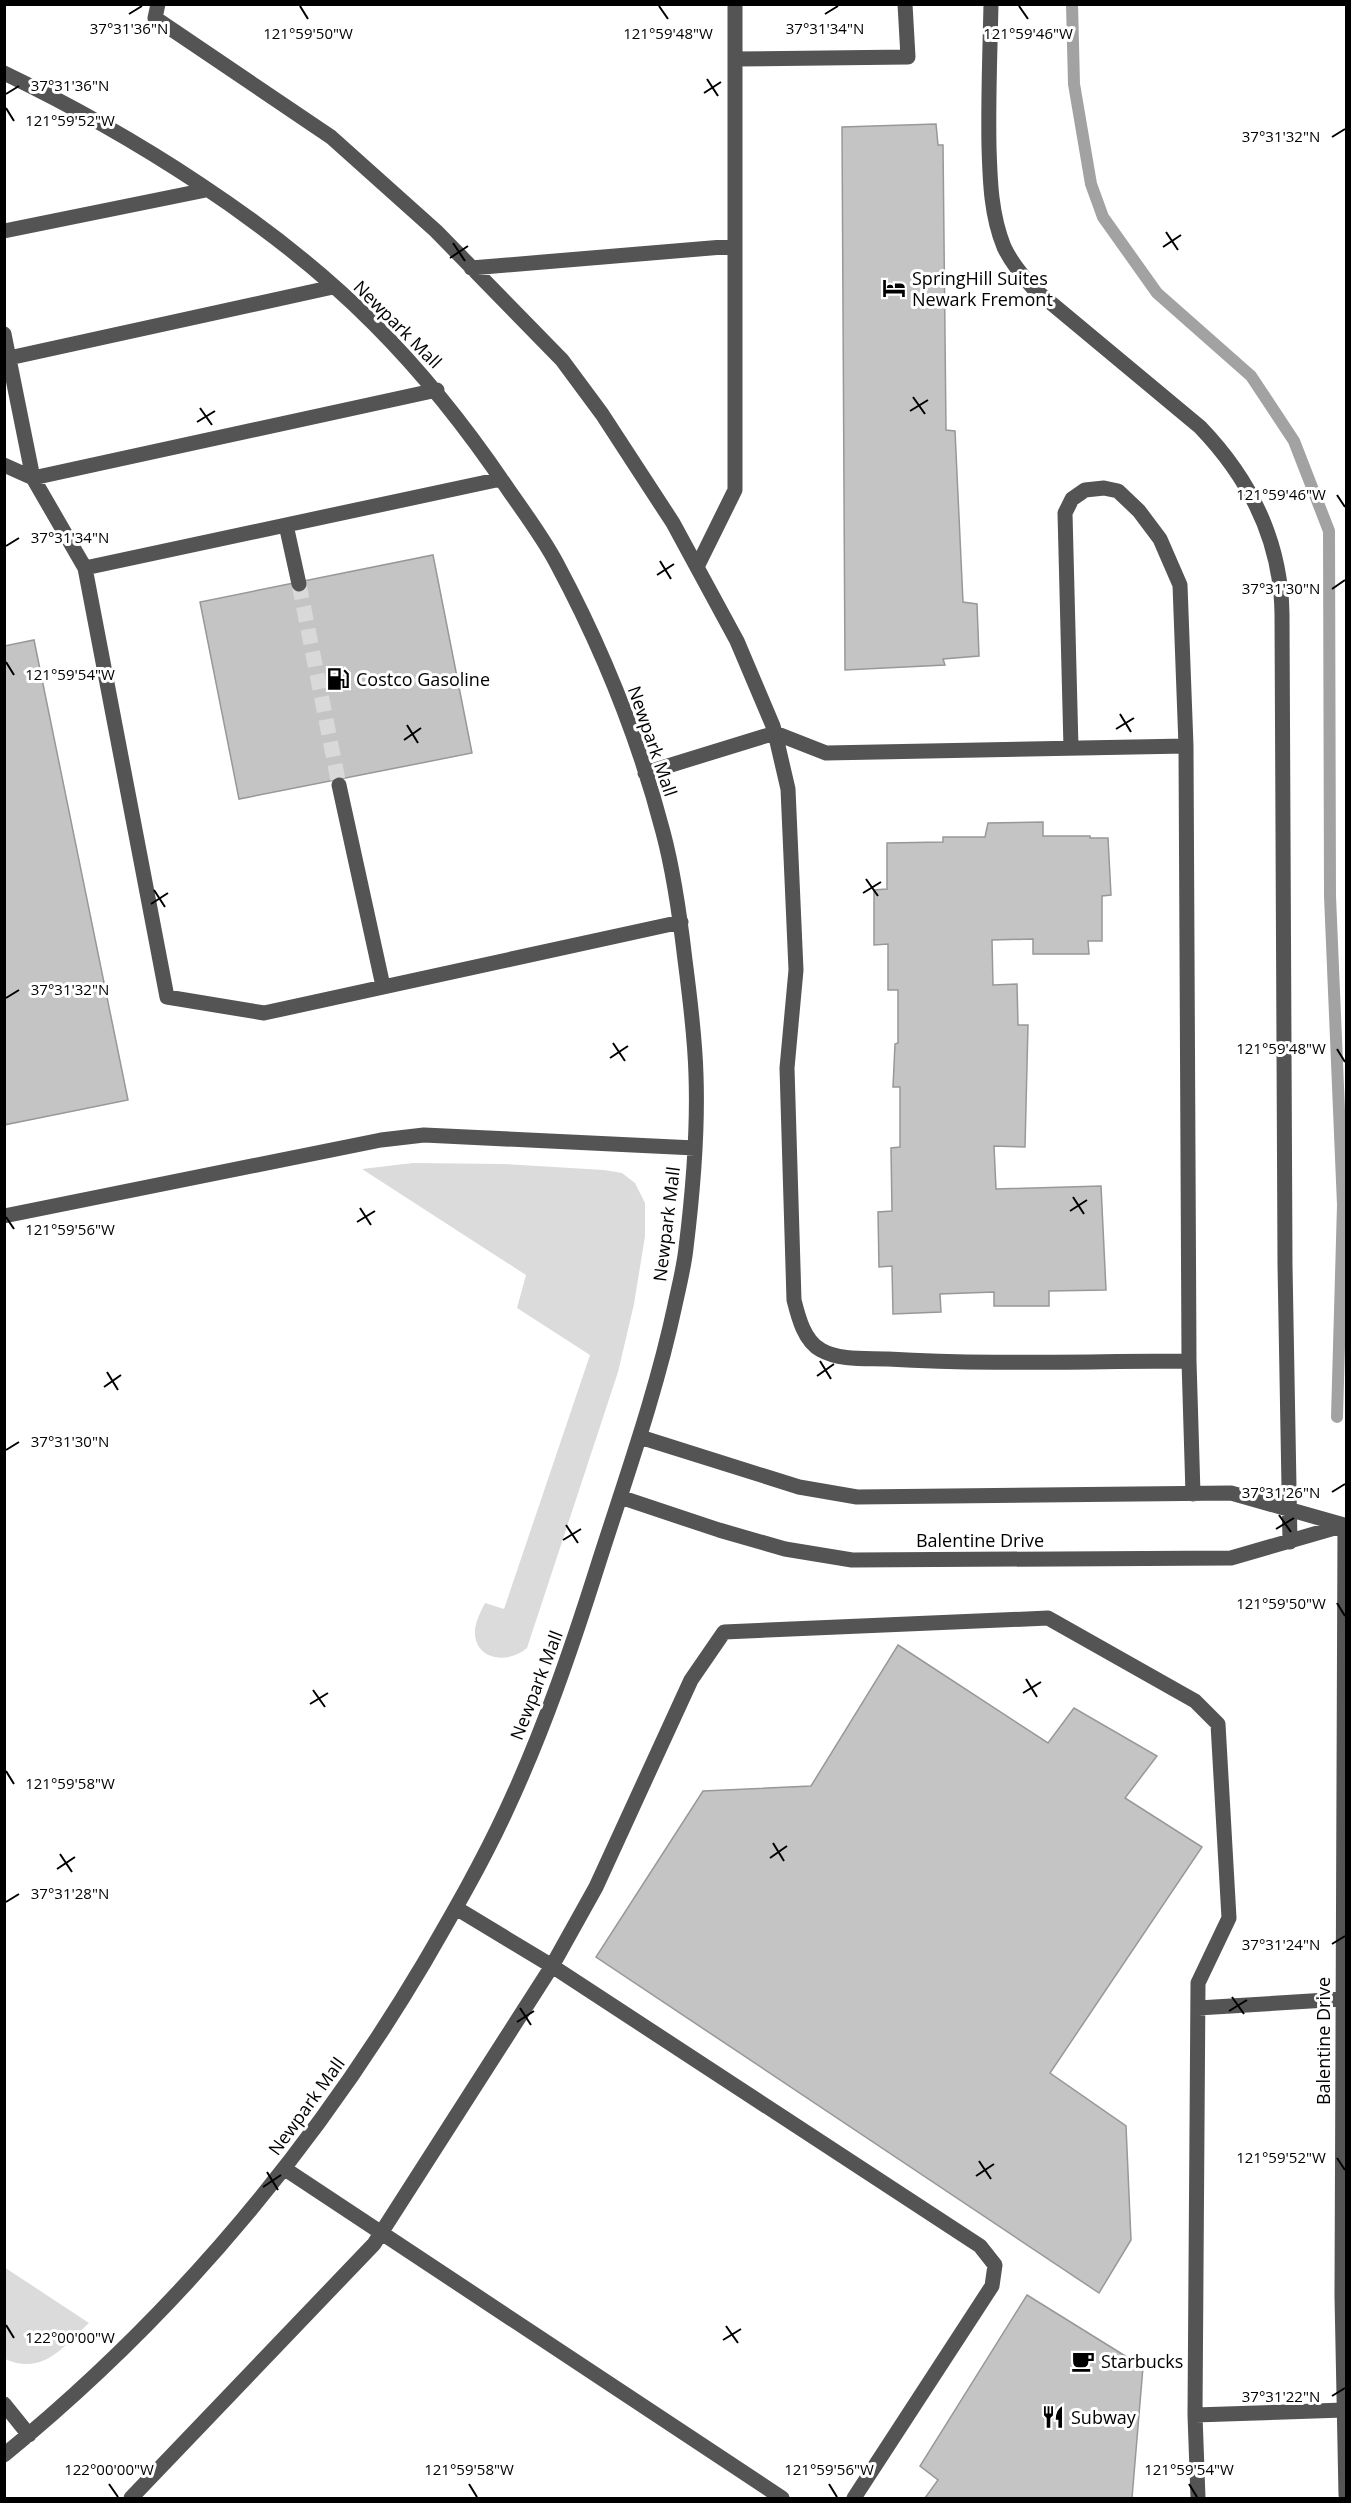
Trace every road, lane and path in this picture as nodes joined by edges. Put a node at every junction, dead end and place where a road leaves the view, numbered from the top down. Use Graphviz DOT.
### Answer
graph roads {
  1 [pos="158,4"];
  2 [pos="735,4"];
  3 [pos="905,4"];
  4 [pos="991,4"];
  5 [pos="736,59"];
  6 [pos="4,73"];
  7 [pos="206,190"];
  8 [pos="4,231"];
  9 [pos="735,246"];
  10 [pos="471,268"];
  11 [pos="333,287"];
  12 [pos="4,334"];
  13 [pos="9,358"];
  14 [pos="436,390"];
  15 [pos="4,465"];
  16 [pos="33,478"];
  17 [pos="501,479"];
  18 [pos="286,525"];
  19 [pos="697,567"];
  20 [pos="85,568"];
  21 [pos="299,584"];
  22 [pos="775,733"];
  23 [pos="1186,746"];
  24 [pos="1071,748"];
  25 [pos="645,773"];
  26 [pos="339,784"];
  27 [pos="681,922"];
  28 [pos="383,986"];
  29 [pos="694,1148"];
  30 [pos="4,1216"];
  31 [pos="1189,1361"];
  32 [pos="640,1437"];
  33 [pos="1193,1494"];
  34 [pos="620,1497"];
  35 [pos="1290,1510"];
  36 [pos="1346,1526"];
  37 [pos="1290,1542"];
  38 [pos="456,1908"];
  39 [pos="552,1966"];
  40 [pos="1343,1999"];
  41 [pos="1198,2008"];
  42 [pos="285,2169"];
  43 [pos="382,2231"];
  44 [pos="1344,2296"];
  45 [pos="4,2404"];
  46 [pos="1344,2410"];
  47 [pos="1195,2415"];
  48 [pos="29,2435"];
  49 [pos="4,2455"];
  50 [pos="1344,2493"];
  51 [pos="131,2499"];
  52 [pos="782,2499"];
  53 [pos="854,2499"];
  54 [pos="1198,2499"];
  1 -- 10 [label="street"];
  2 -- 5 [label="street"];
  3 -- 5 [label="street"];
  4 -- 35 [label="street"];
  5 -- 9 [label="street"];
  6 -- 7 [label="street, Newpark Mall"];
  7 -- 8 [label="street"];
  7 -- 11 [label="street, Newpark Mall"];
  9 -- 10 [label="street"];
  9 -- 19 [label="street"];
  10 -- 19 [label="street"];
  11 -- 13 [label="street"];
  11 -- 14 [label="street, Newpark Mall"];
  12 -- 13 [label="street"];
  13 -- 16 [label="street"];
  14 -- 16 [label="street"];
  14 -- 17 [label="street, Newpark Mall"];
  15 -- 16 [label="street"];
  16 -- 20 [label="street"];
  17 -- 18 [label="street"];
  17 -- 25 [label="street, Newpark Mall"];
  18 -- 20 [label="street"];
  18 -- 21 [label="street"];
  19 -- 22 [label="street"];
  20 -- 28 [label="street"];
  22 -- 24 [label="street"];
  22 -- 25 [label="street"];
  22 -- 31 [label="street"];
  23 -- 24 [label="street"];
  23 -- 24 [label="street"];
  23 -- 31 [label="street"];
  25 -- 27 [label="street, Newpark Mall"];
  26 -- 28 [label="street"];
  27 -- 28 [label="street"];
  27 -- 29 [label="street, Newpark Mall"];
  29 -- 30 [label="street"];
  29 -- 32 [label="street, Newpark Mall"];
  31 -- 33 [label="street"];
  32 -- 33 [label="street"];
  32 -- 34 [label="street, Newpark Mall"];
  33 -- 35 [label="street"];
  34 -- 37 [label="street, Balentine Drive"];
  34 -- 38 [label="street, Newpark Mall"];
  35 -- 36 [label="street"];
  35 -- 37 [label="street"];
  36 -- 37 [label="street, Balentine Drive"];
  36 -- 40 [label="street, Balentine Drive"];
  38 -- 39 [label="street"];
  38 -- 42 [label="street, Newpark Mall"];
  39 -- 41 [label="street"];
  39 -- 43 [label="street"];
  39 -- 53 [label="street"];
  40 -- 41 [label="street"];
  40 -- 44 [label="street, Balentine Drive"];
  41 -- 47 [label="street"];
  42 -- 43 [label="street"];
  42 -- 48 [label="street, Newpark Mall"];
  43 -- 51 [label="street"];
  43 -- 52 [label="street"];
  44 -- 46 [label="street, Balentine Drive"];
  45 -- 48 [label="street"];
  46 -- 47 [label="street"];
  46 -- 50 [label="street, Balentine Drive"];
  47 -- 54 [label="street"];
  48 -- 49 [label="street, Newpark Mall"];
}
